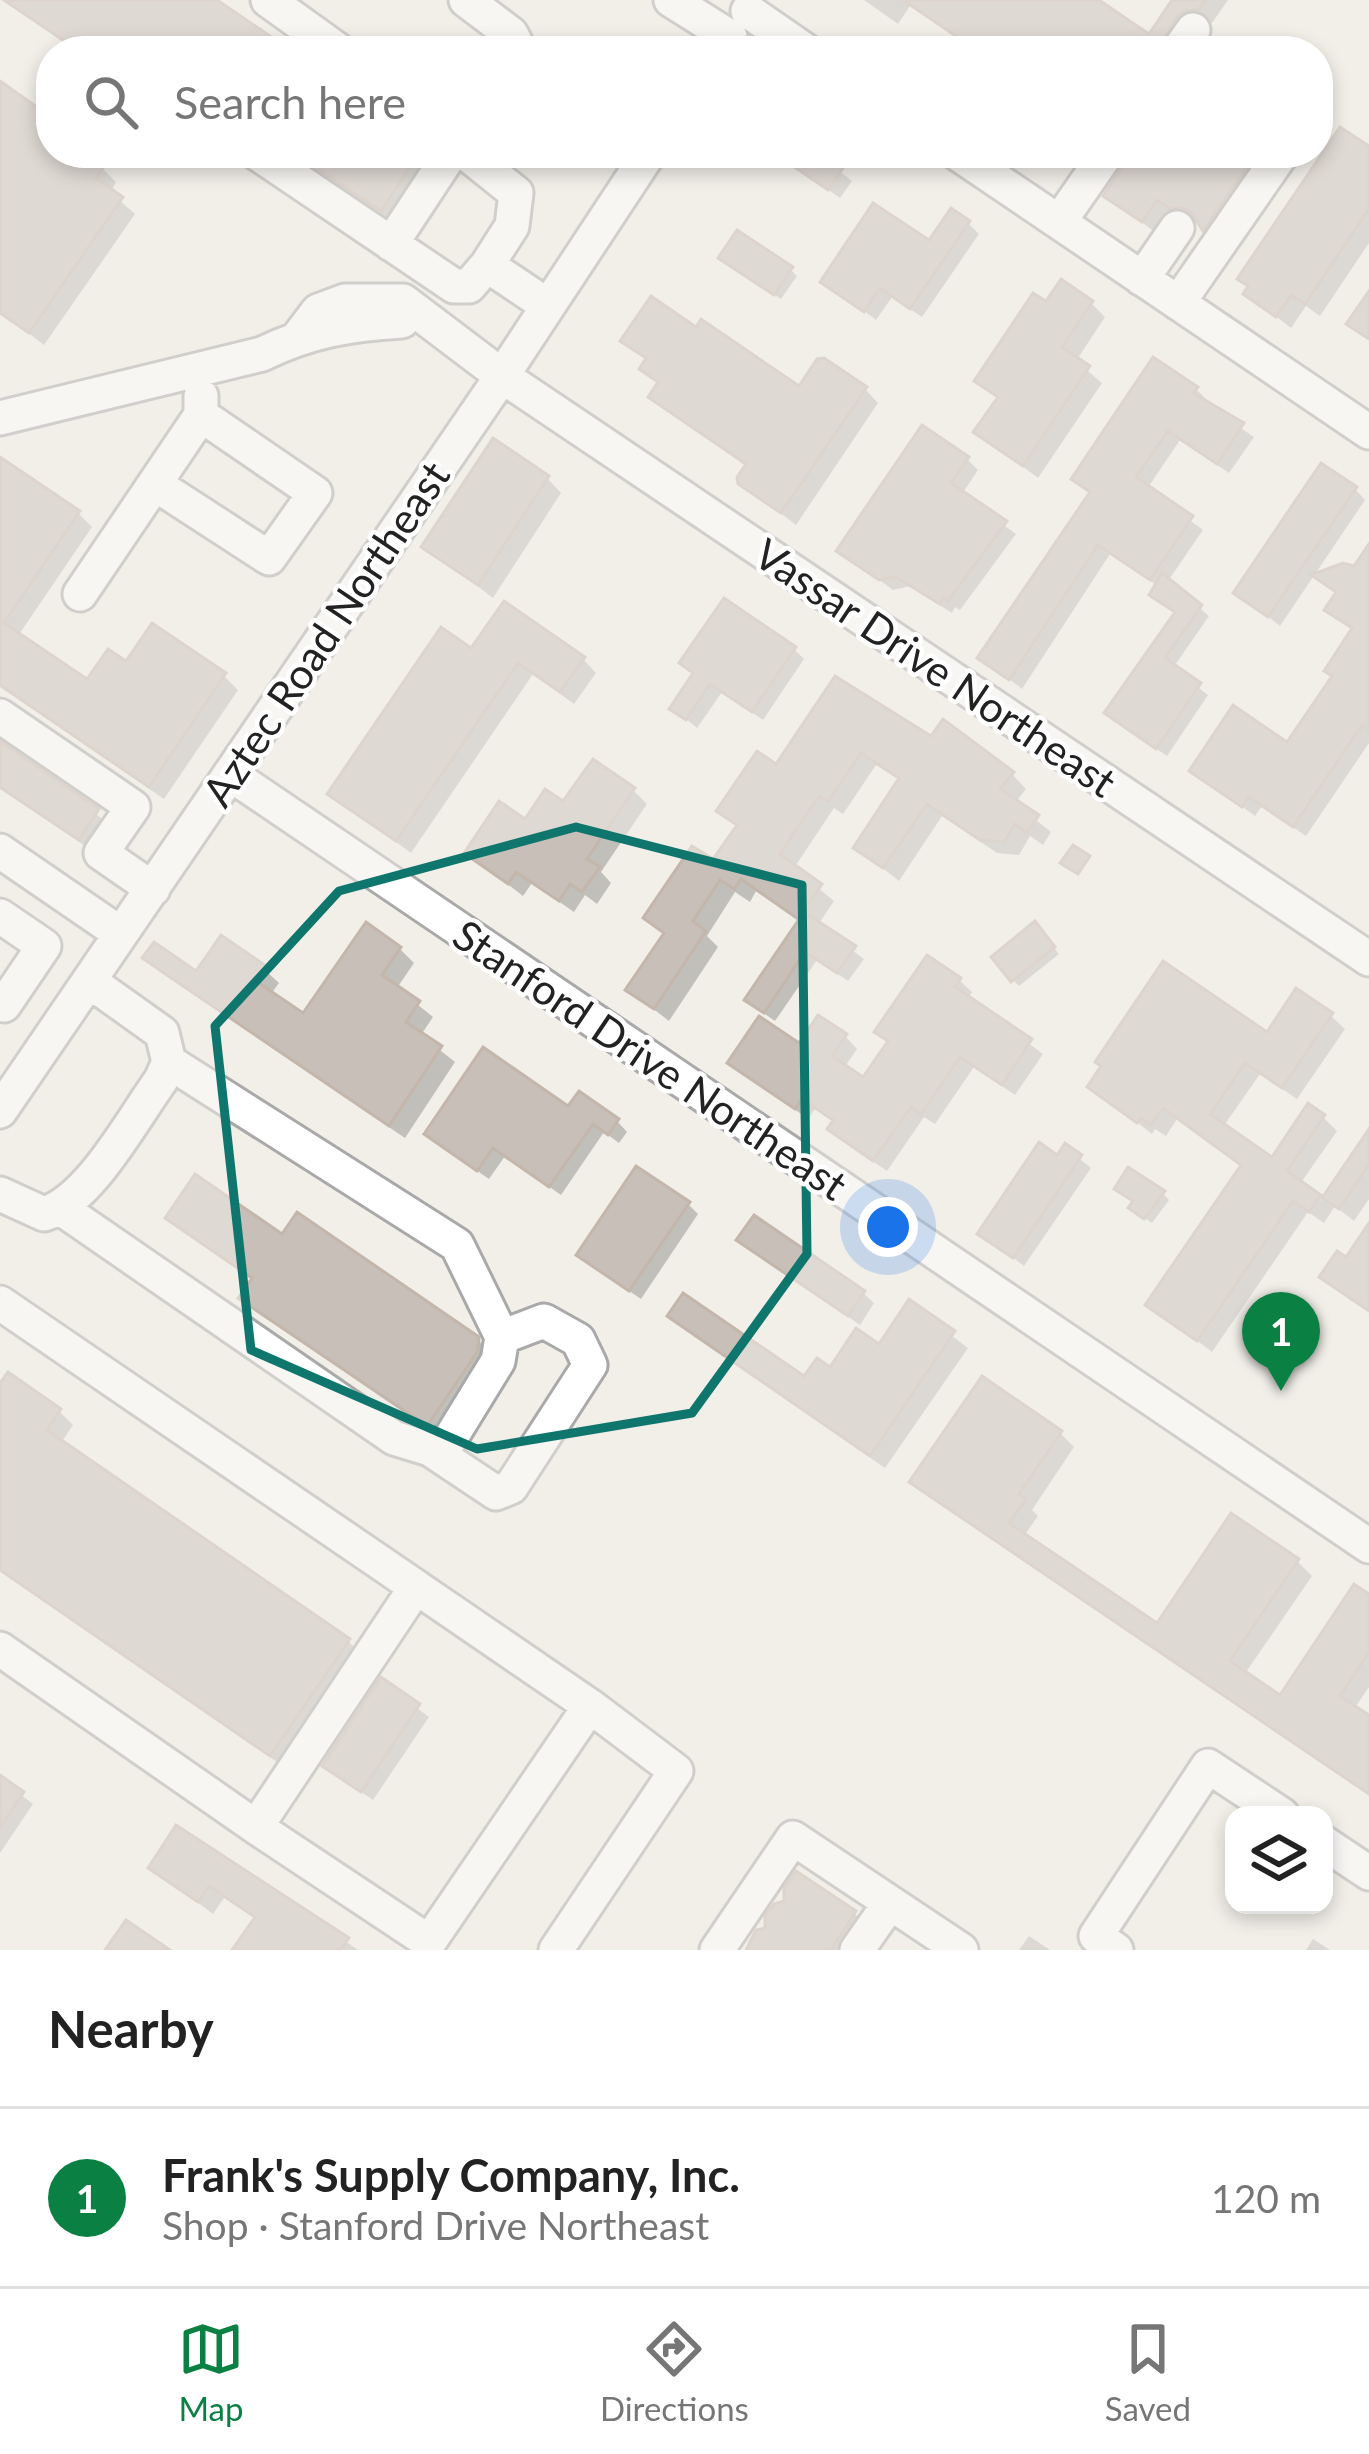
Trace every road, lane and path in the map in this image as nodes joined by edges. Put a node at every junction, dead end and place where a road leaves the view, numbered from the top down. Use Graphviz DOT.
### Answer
graph roads {
  1 [pos="268,0"];
  2 [pos="466,0"];
  3 [pos="675,1"];
  4 [pos="738,25"];
  5 [pos="318,36"];
  6 [pos="512,36"];
  7 [pos="767,36"];
  8 [pos="279,168"];
  9 [pos="441,168"];
  10 [pos="485,168"];
  11 [pos="639,168"];
  12 [pos="979,168"];
  13 [pos="1096,168"];
  14 [pos="1272,168"];
  15 [pos="1058,222"];
  16 [pos="1177,228"];
  17 [pos="392,244"];
  18 [pos="488,266"];
  19 [pos="1142,279"];
  20 [pos="1178,303"];
  21 [pos="548,306"];
  22 [pos="201,370"];
  23 [pos="502,376"];
  24 [pos="201,415"];
  25 [pos="0,418"];
  26 [pos="1369,432"];
  27 [pos="155,484"];
  28 [pos="80,594"];
  29 [pos="0,716"];
  30 [pos="230,774"];
  31 [pos="0,851"];
  32 [pos="153,889"];
  33 [pos="0,916"];
  34 [pos="121,934"];
  35 [pos="1369,959"];
  36 [pos="89,981"];
  37 [pos="2,1003"];
  38 [pos="51,1036"];
  39 [pos="169,1062"];
  40 [pos="0,1111"];
  41 [pos="0,1194"];
  42 [pos="62,1209"];
  43 [pos="0,1303"];
  44 [pos="502,1337"];
  45 [pos="430,1449"];
  46 [pos="1369,1546"];
  47 [pos="416,1587"];
  48 [pos="0,1649"];
  49 [pos="590,1706"];
  50 [pos="1268,1806"];
  51 [pos="256,1827"];
  52 [pos="1333,1849"];
  53 [pos="1369,1873"];
  54 [pos="890,1903"];
  55 [pos="944,1945"];
  56 [pos="434,1946"];
  57 [pos="556,1950"];
  58 [pos="717,1950"];
  59 [pos="857,1950"];
  60 [pos="1116,1950"];
  1 -- 5 [label="street"];
  2 -- 6 [label="street"];
  3 -- 4 [label="street"];
  4 -- 7 [label="street"];
  8 -- 17 [label="street"];
  9 -- 17 [label="street"];
  10 -- 18 [label="street"];
  11 -- 21 [label="street, Aztec Road Northeast"];
  12 -- 15 [label="street"];
  13 -- 15 [label="street"];
  14 -- 20 [label="street"];
  15 -- 19 [label="street"];
  16 -- 19 [label="street"];
  17 -- 18 [label="street"];
  18 -- 21 [label="street"];
  19 -- 20 [label="street"];
  20 -- 26 [label="street"];
  21 -- 23 [label="street, Aztec Road Northeast"];
  22 -- 23 [label="street, Vassar Drive Northeast"];
  22 -- 24 [label="street"];
  22 -- 25 [label="street"];
  23 -- 30 [label="street, Aztec Road Northeast"];
  23 -- 35 [label="street, Vassar Drive Northeast"];
  24 -- 27 [label="street"];
  24 -- 27 [label="street"];
  27 -- 28 [label="street"];
  29 -- 32 [label="street"];
  30 -- 32 [label="street, Aztec Road Northeast"];
  30 -- 46 [label="street, Stanford Drive Northeast"];
  31 -- 34 [label="street"];
  32 -- 34 [label="street, Aztec Road Northeast"];
  33 -- 37 [label="street"];
  34 -- 36 [label="street, Aztec Road Northeast"];
  36 -- 38 [label="street, Aztec Road Northeast"];
  36 -- 39 [label="street"];
  37 -- 38 [label="street"];
  38 -- 40 [label="street, Aztec Road Northeast"];
  39 -- 42 [label="street"];
  39 -- 44 [label="street"];
  41 -- 42 [label="street"];
  42 -- 45 [label="street"];
  43 -- 47 [label="street"];
  44 -- 45 [label="street"];
  44 -- 45 [label="street"];
  47 -- 49 [label="street"];
  47 -- 51 [label="street"];
  48 -- 51 [label="street"];
  49 -- 56 [label="street"];
  49 -- 57 [label="street"];
  50 -- 60 [label="street"];
  51 -- 56 [label="street"];
  52 -- 53 [label="street"];
  54 -- 55 [label="street"];
  54 -- 58 [label="street"];
  54 -- 59 [label="street"];
}
